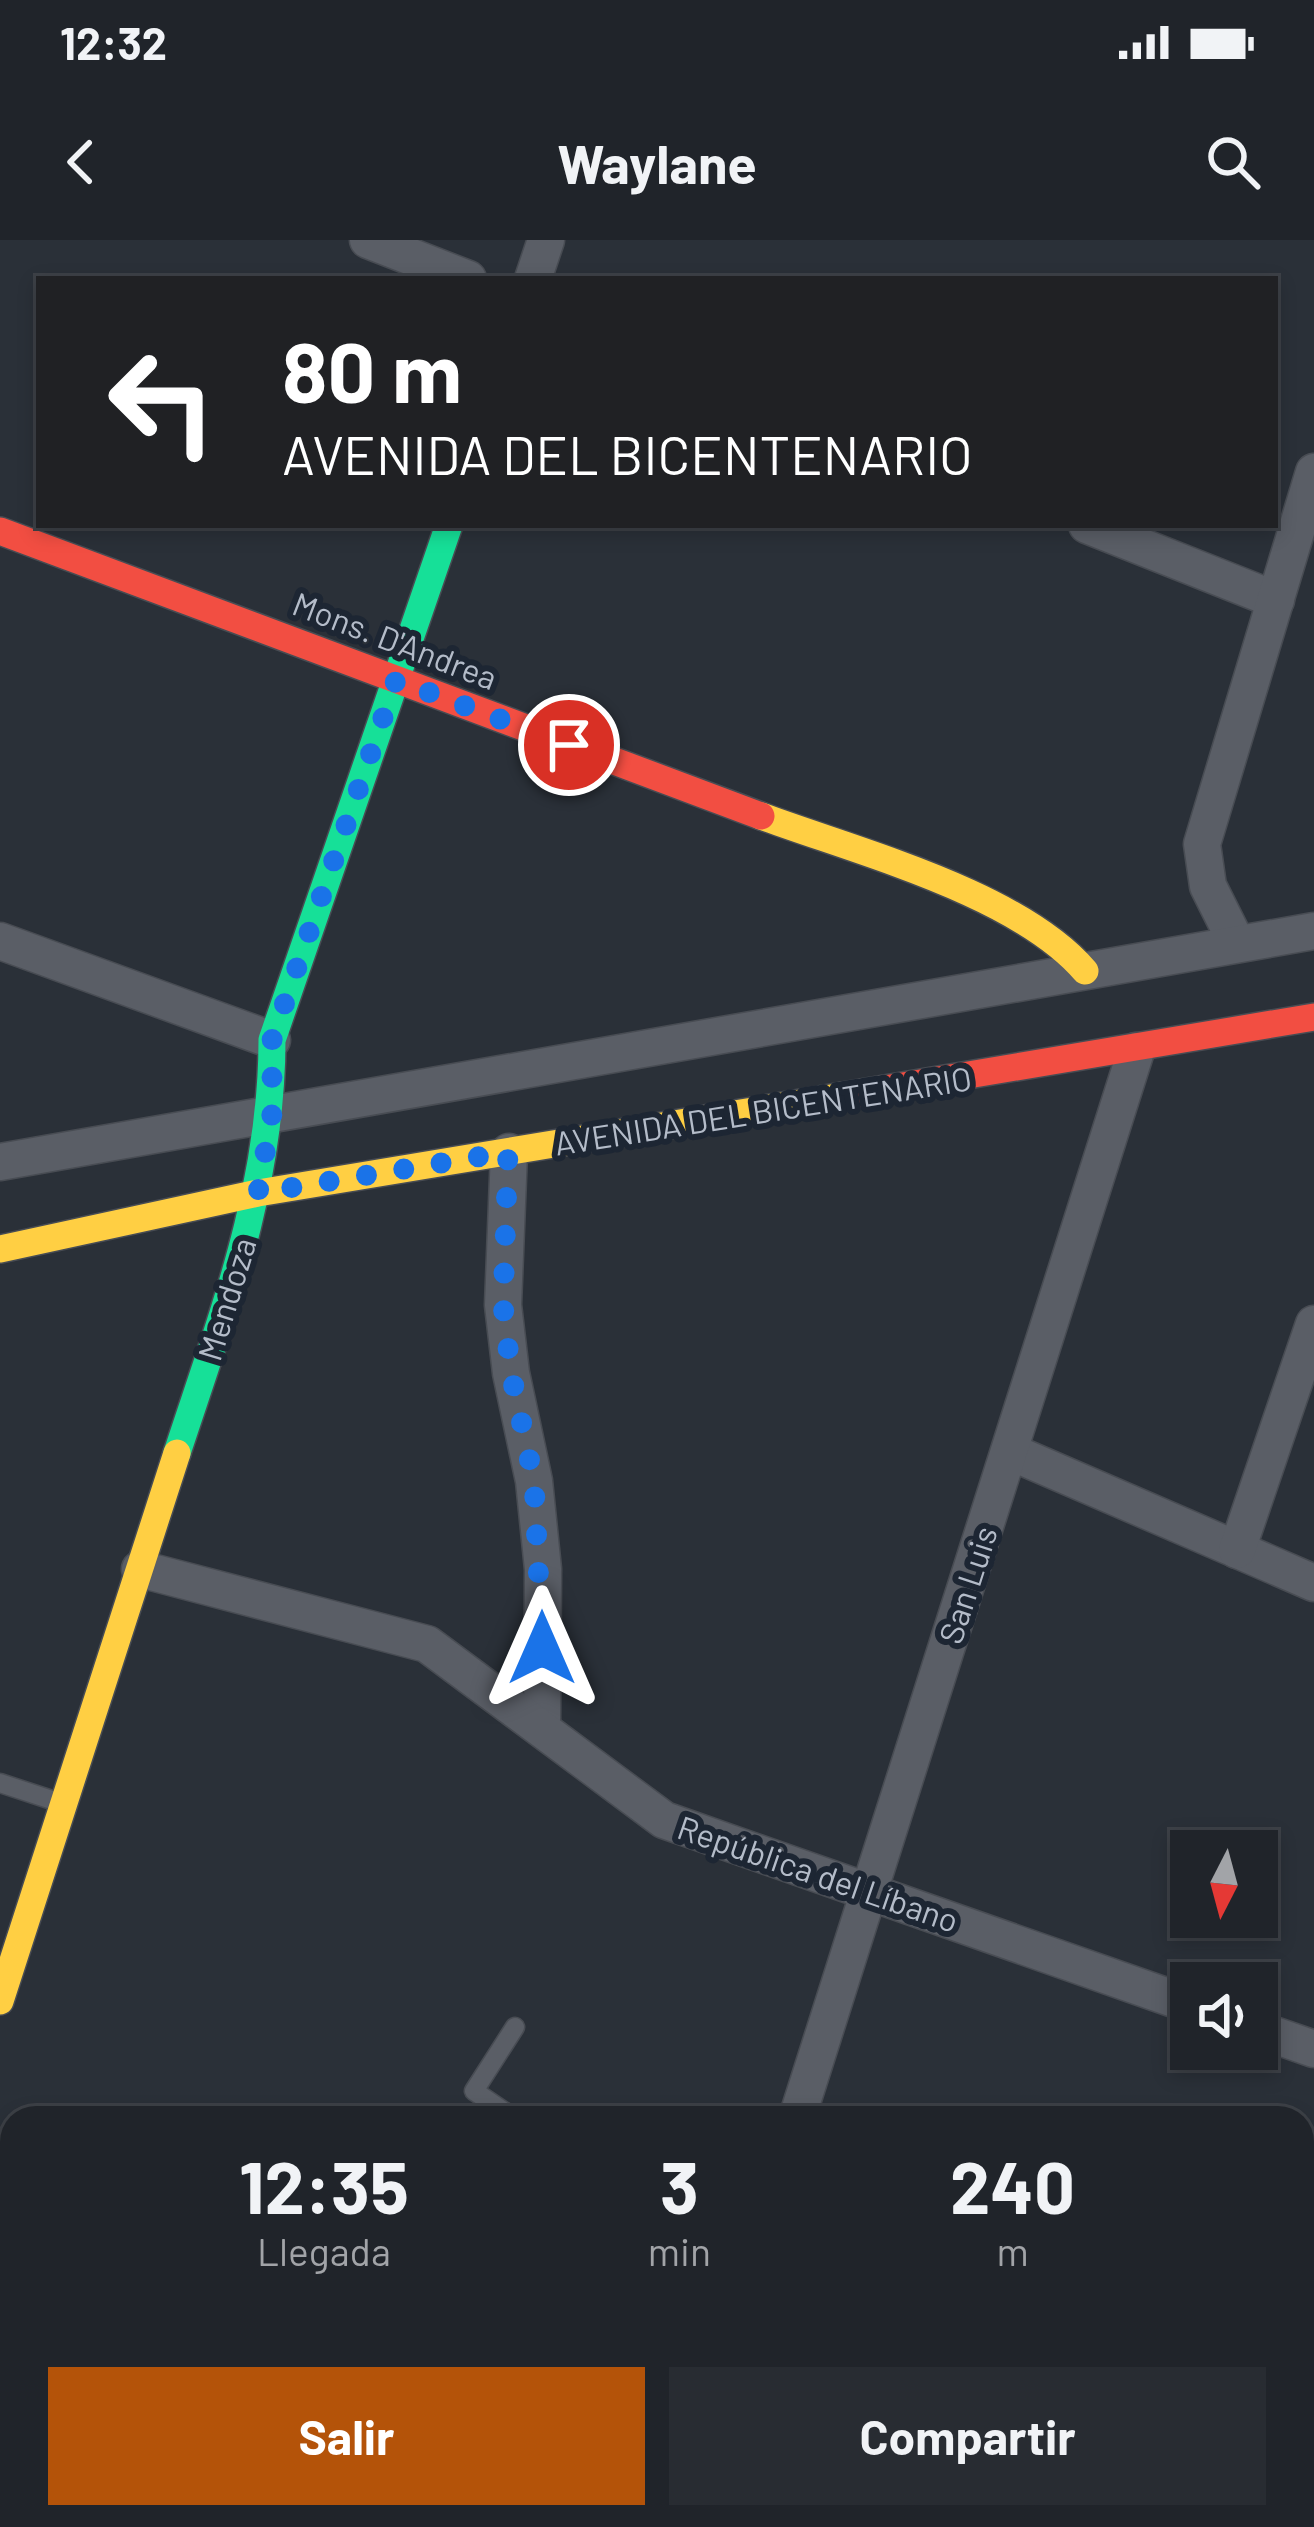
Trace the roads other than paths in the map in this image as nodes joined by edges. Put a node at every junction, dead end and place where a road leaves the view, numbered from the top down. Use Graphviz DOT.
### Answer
graph roads {
  1 [pos="368,240"];
  2 [pos="546,240"];
  3 [pos="460,276"];
  4 [pos="534,276"];
  5 [pos="1314,472"];
  6 [pos="448,528"];
  7 [pos="1095,528"];
  8 [pos="0,531"];
  9 [pos="1276,600"];
  10 [pos="396,680"];
  11 [pos="1314,931"];
  12 [pos="0,941"];
  13 [pos="1237,944"];
  14 [pos="1085,971"];
  15 [pos="1314,1018"];
  16 [pos="272,1040"];
  17 [pos="1136,1051"];
  18 [pos="272,1114"];
  19 [pos="508,1152"];
  20 [pos="0,1162"];
  21 [pos="258,1193"];
  22 [pos="0,1250"];
  23 [pos="1314,1324"];
  24 [pos="1011,1452"];
  25 [pos="1238,1550"];
  26 [pos="140,1569"];
  27 [pos="1314,1583"];
  28 [pos="542,1728"];
  29 [pos="0,1783"];
  30 [pos="64,1804"];
  31 [pos="869,1892"];
  32 [pos="1170,1998"];
  33 [pos="0,2001"];
  34 [pos="515,2027"];
  35 [pos="1278,2036"];
  36 [pos="1314,2049"];
  37 [pos="496,2106"];
  38 [pos="801,2106"];
  1 -- 3 [label="street"];
  2 -- 4 [label="street"];
  5 -- 9 [label="street"];
  6 -- 10 [label="street, Mendoza"];
  7 -- 9 [label="street"];
  8 -- 10 [label="street, Mons. D'Andrea"];
  9 -- 13 [label="street"];
  10 -- 14 [label="street, Mons. D'Andrea"];
  10 -- 16 [label="street, Mendoza"];
  11 -- 13 [label="street"];
  12 -- 16 [label="street"];
  13 -- 14 [label="street"];
  14 -- 18 [label="street"];
  15 -- 17 [label="street, AVENIDA DEL BICENTENARIO"];
  16 -- 18 [label="street, Mendoza"];
  17 -- 19 [label="street, AVENIDA DEL BICENTENARIO"];
  17 -- 24 [label="street, San Luis"];
  18 -- 20 [label="street"];
  18 -- 21 [label="street, Mendoza"];
  19 -- 21 [label="street, AVENIDA DEL BICENTENARIO"];
  19 -- 28 [label="street"];
  21 -- 22 [label="street, AVENIDA DEL BICENTENARIO"];
  21 -- 26 [label="street, Mendoza"];
  23 -- 25 [label="street"];
  24 -- 25 [label="street"];
  24 -- 31 [label="street, San Luis"];
  25 -- 27 [label="street"];
  26 -- 28 [label="street, República del Líbano"];
  26 -- 30 [label="street, Mendoza"];
  28 -- 31 [label="street, República del Líbano"];
  29 -- 30 [label="lane"];
  30 -- 33 [label="street, Mendoza"];
  31 -- 32 [label="street, República del Líbano"];
  31 -- 38 [label="street, San Luis"];
  34 -- 37 [label="lane"];
  35 -- 36 [label="street"];
}
